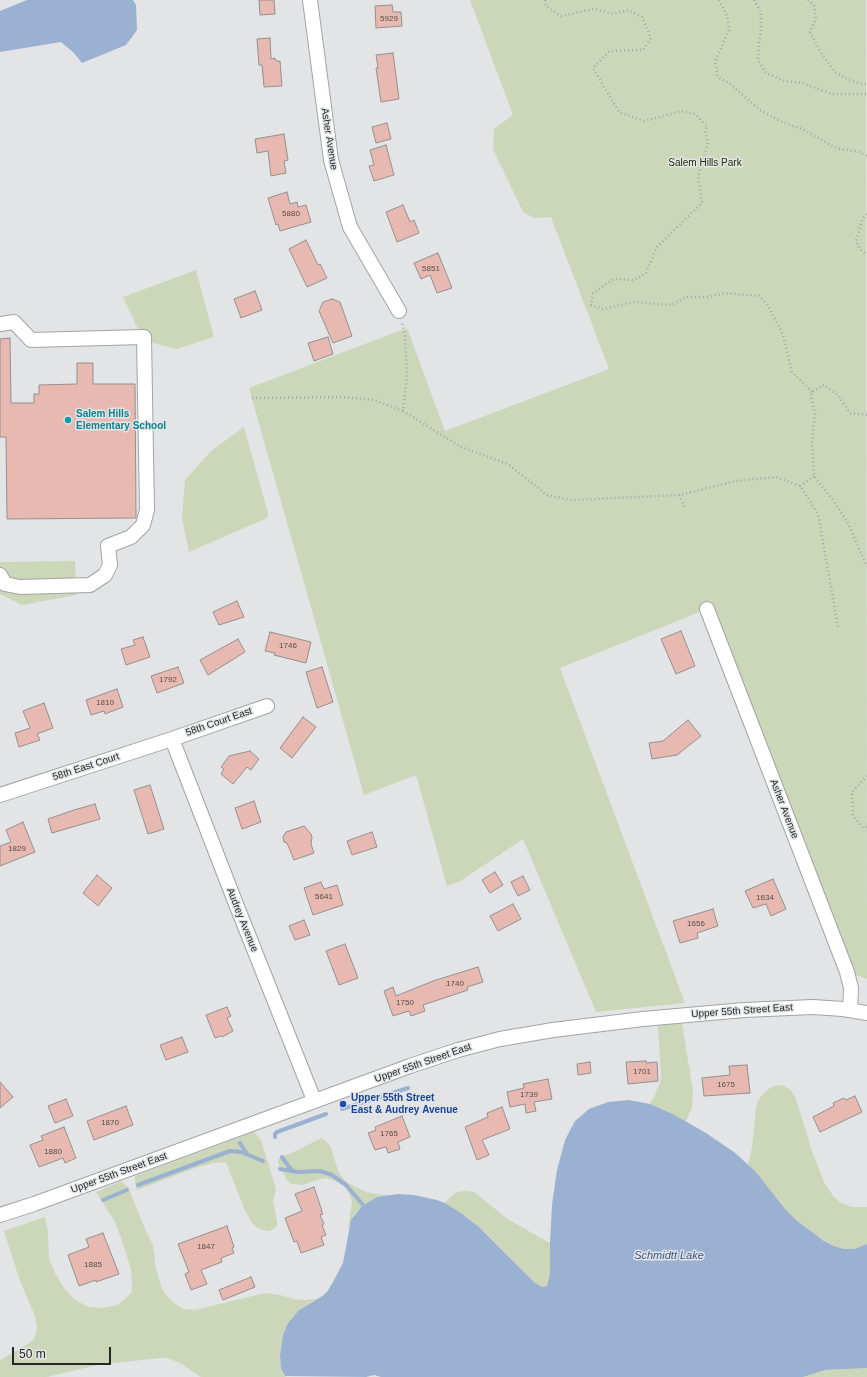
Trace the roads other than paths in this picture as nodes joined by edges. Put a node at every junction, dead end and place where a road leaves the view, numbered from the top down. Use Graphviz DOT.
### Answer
graph roads {
  1 [pos="310,0"];
  2 [pos="399,311"];
  3 [pos="0,324"];
  4 [pos="0,575"];
  5 [pos="707,609"];
  6 [pos="267,706"];
  7 [pos="172,739"];
  8 [pos="0,795"];
  9 [pos="850,1010"];
  10 [pos="867,1014"];
  11 [pos="314,1100"];
  12 [pos="0,1215"];
  1 -- 2 [label="street, Asher Avenue"];
  3 -- 4 [label="street"];
  5 -- 9 [label="street, Asher Avenue"];
  6 -- 7 [label="street, 58th Court East"];
  7 -- 8 [label="street, 58th East Court"];
  7 -- 11 [label="street, Audrey Avenue"];
  9 -- 10 [label="street, Upper 55th Street East"];
  9 -- 11 [label="street, Upper 55th Street East"];
  11 -- 12 [label="street, Upper 55th Street East"];
}
